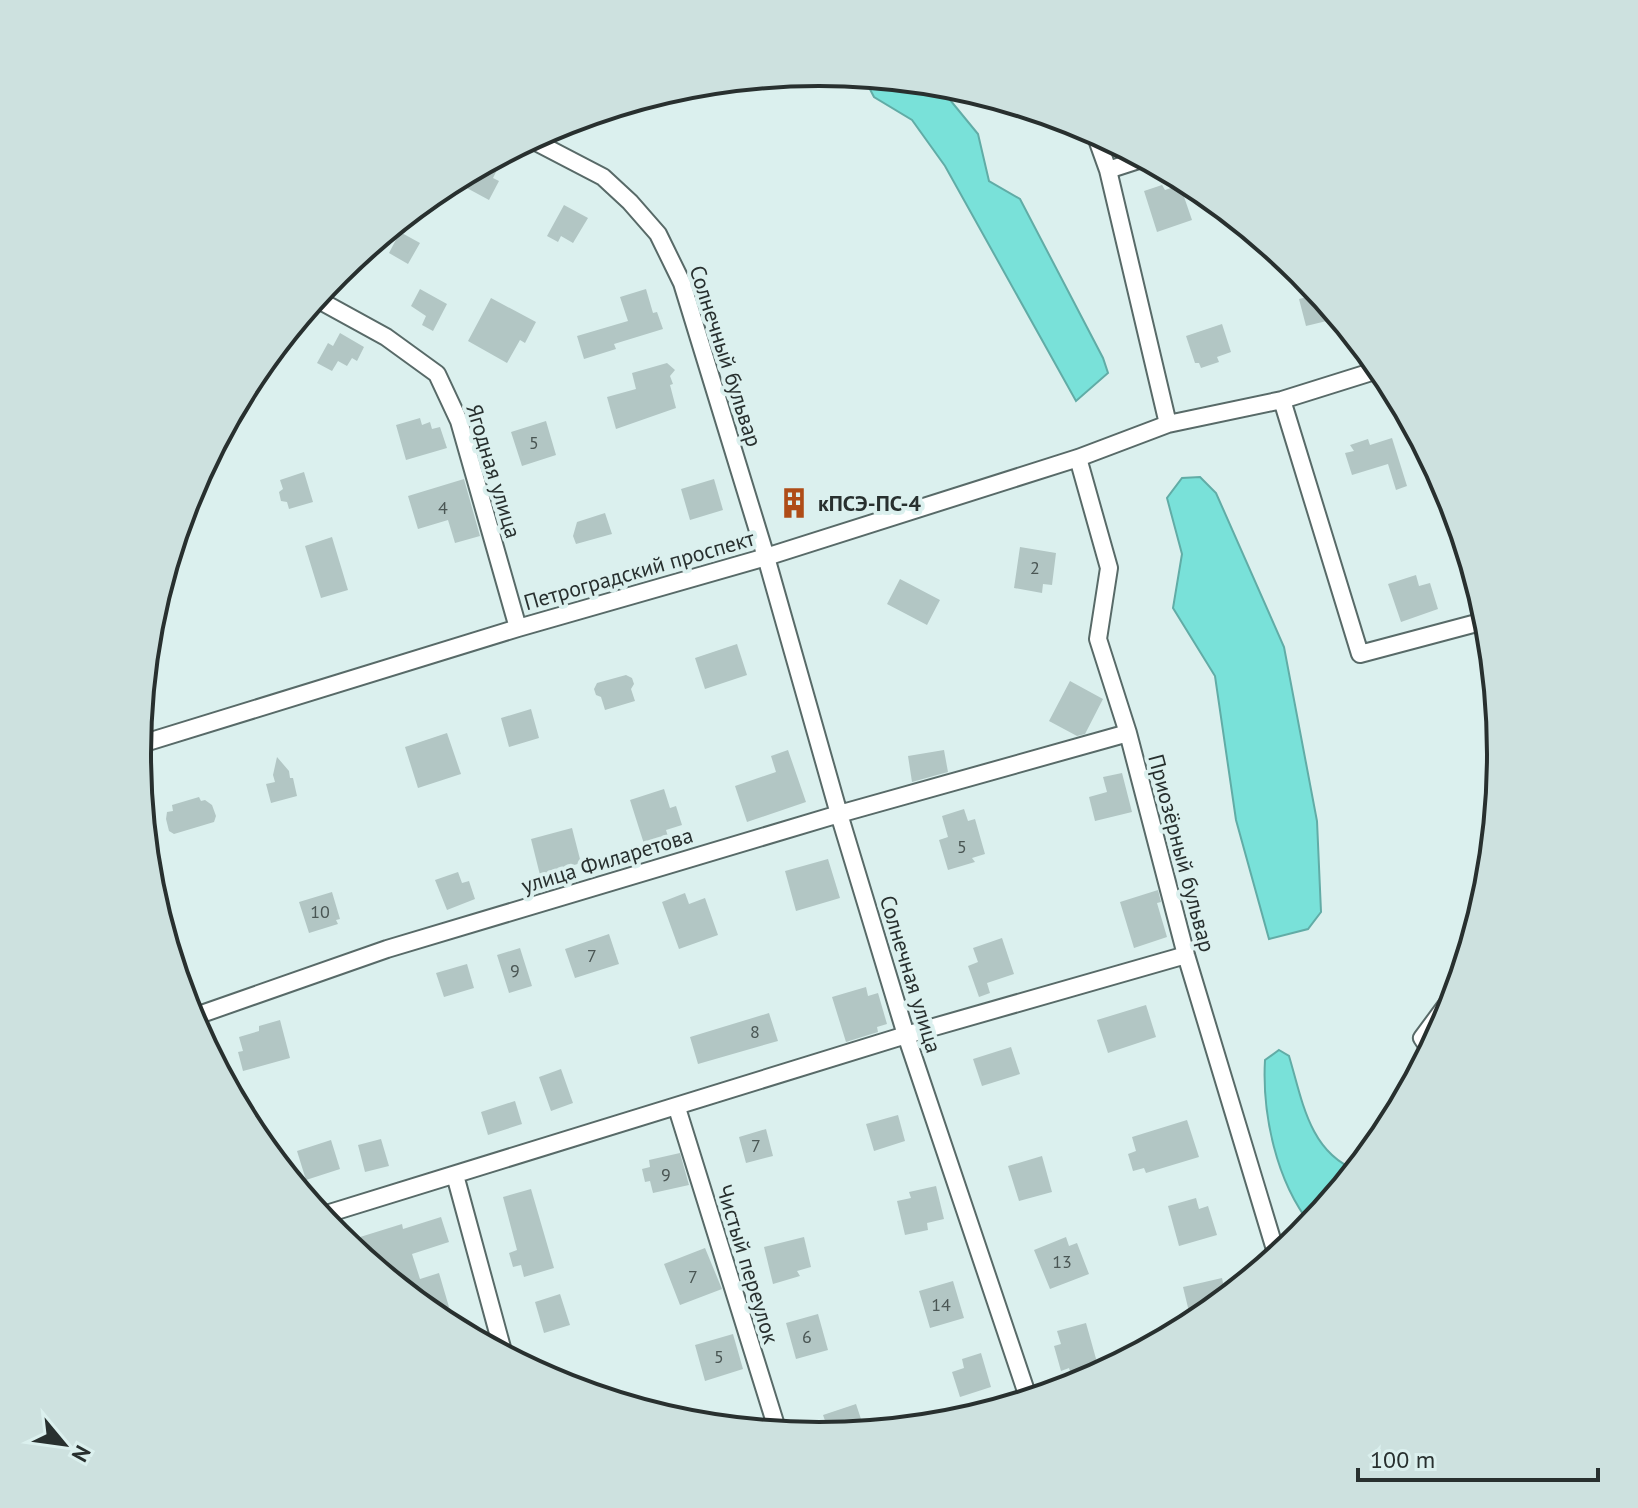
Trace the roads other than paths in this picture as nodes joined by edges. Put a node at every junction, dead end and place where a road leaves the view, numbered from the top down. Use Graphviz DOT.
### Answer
graph roads {
  1 [pos="543,146"];
  2 [pos="1100,149"];
  3 [pos="1130,163"];
  4 [pos="1108,170"];
  5 [pos="326,304"];
  6 [pos="1367,373"];
  7 [pos="1282,400"];
  8 [pos="1168,424"];
  9 [pos="1078,458"];
  10 [pos="766,557"];
  11 [pos="1474,624"];
  12 [pos="518,628"];
  13 [pos="1128,733"];
  14 [pos="151,741"];
  15 [pos="839,814"];
  16 [pos="1186,955"];
  17 [pos="204,1013"];
  18 [pos="906,1035"];
  19 [pos="677,1108"];
  20 [pos="455,1175"];
  21 [pos="334,1212"];
  22 [pos="1273,1243"];
  23 [pos="500,1341"];
  24 [pos="1025,1389"];
  25 [pos="775,1421"];
  1 -- 10 [label="street, Солнечный бульвар"];
  2 -- 4 [label="street"];
  3 -- 4 [label="street"];
  4 -- 8 [label="street"];
  5 -- 12 [label="street, Ягодная улица"];
  6 -- 7 [label="street, Петроградский проспект"];
  7 -- 8 [label="street, Петроградский проспект"];
  7 -- 11 [label="street"];
  8 -- 9 [label="street, Петроградский проспект"];
  9 -- 10 [label="street, Петроградский проспект"];
  9 -- 13 [label="street, Приозёрный бульвар"];
  10 -- 12 [label="street, Петроградский проспект"];
  10 -- 15 [label="street, Солнечная улица"];
  12 -- 14 [label="street, Петроградский проспект"];
  13 -- 15 [label="street, улица Филаретова"];
  13 -- 16 [label="street, Приозёрный бульвар"];
  15 -- 17 [label="street, улица Филаретова"];
  15 -- 18 [label="street, Солнечная улица"];
  16 -- 18 [label="street"];
  16 -- 22 [label="street, Приозёрный бульвар"];
  18 -- 19 [label="street"];
  18 -- 24 [label="street, Солнечная улица"];
  19 -- 20 [label="street"];
  19 -- 25 [label="street, Чистый переулок"];
  20 -- 21 [label="street"];
  20 -- 23 [label="street"];
}
